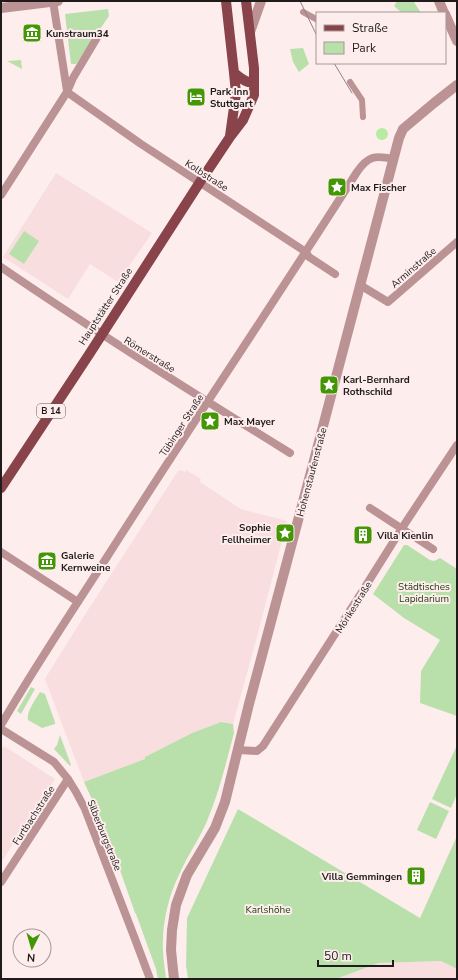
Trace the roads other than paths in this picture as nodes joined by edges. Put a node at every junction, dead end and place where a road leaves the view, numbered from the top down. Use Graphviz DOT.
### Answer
graph roads {
  1 [pos="55,1"];
  2 [pos="226,1"];
  3 [pos="246,1"];
  4 [pos="261,1"];
  5 [pos="439,1"];
  6 [pos="1,8"];
  7 [pos="303,12"];
  8 [pos="444,12"];
  9 [pos="446,16"];
  10 [pos="316,18"];
  11 [pos="250,32"];
  12 [pos="98,36"];
  13 [pos="457,41"];
  14 [pos="234,72"];
  15 [pos="254,82"];
  16 [pos="350,82"];
  17 [pos="457,85"];
  18 [pos="67,92"];
  19 [pos="363,117"];
  20 [pos="230,137"];
  21 [pos="393,159"];
  22 [pos="200,182"];
  23 [pos="1,195"];
  24 [pos="457,242"];
  25 [pos="306,252"];
  26 [pos="1,267"];
  27 [pos="335,274"];
  28 [pos="360,285"];
  29 [pos="101,334"];
  30 [pos="208,402"];
  31 [pos="457,445"];
  32 [pos="290,453"];
  33 [pos="1,488"];
  34 [pos="370,508"];
  35 [pos="402,528"];
  36 [pos="433,549"];
  37 [pos="1,552"];
  38 [pos="78,602"];
  39 [pos="1,725"];
  40 [pos="1,729"];
  41 [pos="238,750"];
  42 [pos="68,779"];
  43 [pos="1,882"];
  44 [pos="150,979"];
  45 [pos="174,979"];
  1 -- 6 [label="street"];
  1 -- 18 [label="street"];
  2 -- 14 [label="main road, Hauptstätter Straße / B 14"];
  3 -- 11 [label="main road, Hauptstätter Straße / B 14"];
  4 -- 11 [label="street"];
  5 -- 8 [label="street"];
  7 -- 10 [label="street"];
  9 -- 13 [label="street"];
  11 -- 15 [label="main road, Hauptstätter Straße / B 14"];
  12 -- 18 [label="street"];
  14 -- 15 [label="main road"];
  14 -- 20 [label="main road, Hauptstätter Straße / B 14"];
  15 -- 20 [label="main road, Hauptstätter Straße / B 14"];
  16 -- 19 [label="street"];
  17 -- 21 [label="street, Hohenstaufenstraße"];
  18 -- 22 [label="street, Kolbstraße"];
  18 -- 23 [label="street"];
  20 -- 22 [label="main road, Hauptstätter Straße / B 14"];
  21 -- 25 [label="street, Tübinger Straße"];
  21 -- 28 [label="street, Hohenstaufenstraße"];
  22 -- 25 [label="street, Kolbstraße"];
  22 -- 29 [label="main road, Hauptstätter Straße / B 14"];
  24 -- 28 [label="street, Arminstraße"];
  25 -- 27 [label="street, Kolbstraße"];
  25 -- 30 [label="street, Tübinger Straße"];
  26 -- 29 [label="street, Römerstraße"];
  28 -- 41 [label="street, Hohenstaufenstraße"];
  29 -- 30 [label="street, Römerstraße"];
  29 -- 33 [label="main road, Hauptstätter Straße / B 14"];
  30 -- 32 [label="street, Römerstraße"];
  30 -- 38 [label="street, Tübinger Straße"];
  31 -- 35 [label="street, Mörikestraße"];
  34 -- 35 [label="street"];
  35 -- 36 [label="street"];
  35 -- 41 [label="street, Mörikestraße"];
  37 -- 38 [label="street"];
  38 -- 39 [label="street, Tübinger Straße"];
  40 -- 42 [label="street, Silberburgstraße"];
  41 -- 45 [label="street, Hohenstaufenstraße"];
  42 -- 43 [label="street, Furtbachstraße"];
  42 -- 44 [label="street, Silberburgstraße"];
}
